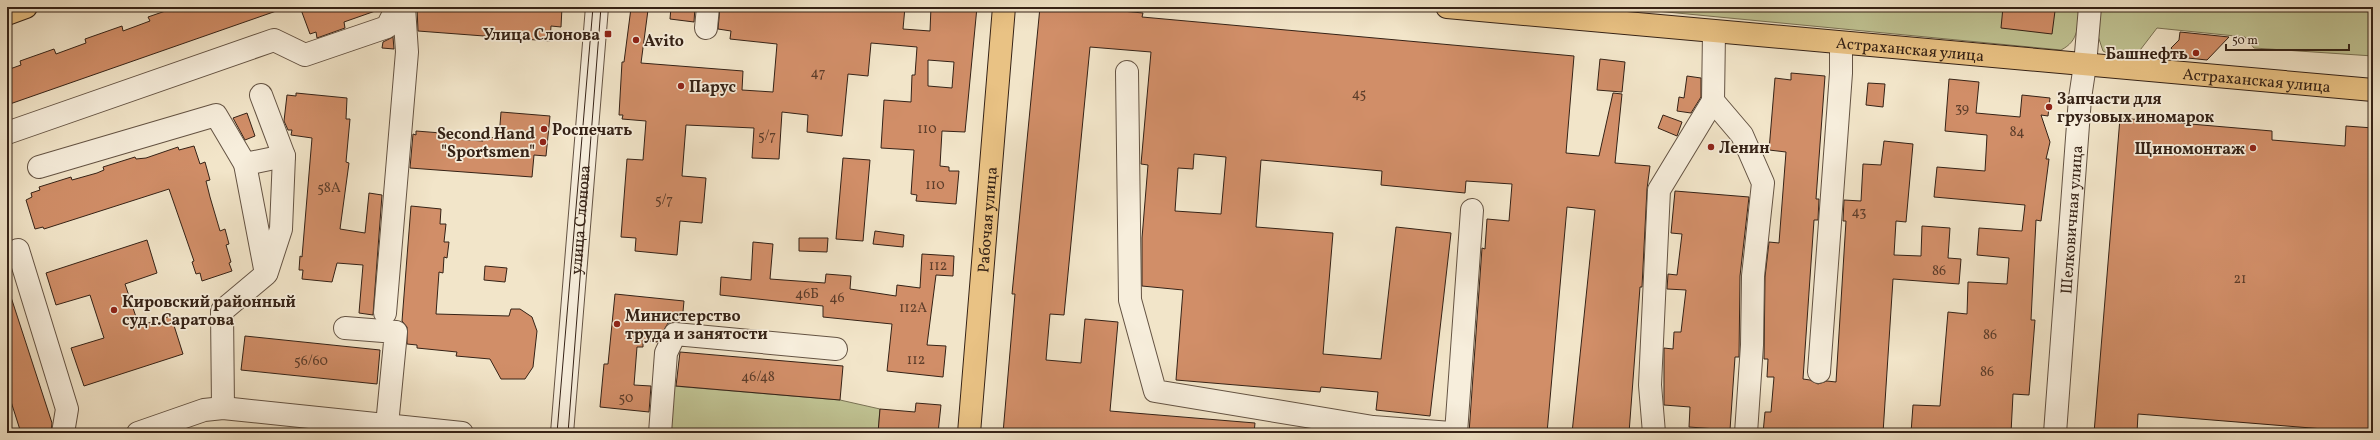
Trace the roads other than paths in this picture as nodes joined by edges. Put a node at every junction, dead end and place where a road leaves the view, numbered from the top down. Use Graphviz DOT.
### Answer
graph roads {
  1 [pos="26,7"];
  2 [pos="397,7"];
  3 [pos="404,7"];
  4 [pos="597,7"];
  5 [pos="708,7"];
  6 [pos="1004,7"];
  7 [pos="1447,7"];
  8 [pos="2090,7"];
  9 [pos="1583,13"];
  10 [pos="7,14"];
  11 [pos="706,28"];
  12 [pos="1714,32"];
  13 [pos="1841,44"];
  14 [pos="2085,66"];
  15 [pos="1127,72"];
  16 [pos="2373,90"];
  17 [pos="261,95"];
  18 [pos="1713,102"];
  19 [pos="7,134"];
  20 [pos="284,156"];
  21 [pos="245,164"];
  22 [pos="39,167"];
  23 [pos="1472,210"];
  24 [pos="18,250"];
  25 [pos="266,274"];
  26 [pos="385,313"];
  27 [pos="345,328"];
  28 [pos="836,349"];
  29 [pos="1819,372"];
  30 [pos="223,408"];
  31 [pos="1310,424"];
  32 [pos="284,425"];
  33 [pos="387,425"];
  34 [pos="1372,430"];
  35 [pos="63,433"];
  36 [pos="138,433"];
  37 [pos="462,433"];
  38 [pos="562,433"];
  39 [pos="660,433"];
  40 [pos="969,433"];
  41 [pos="1451,433"];
  42 [pos="1456,433"];
  43 [pos="1654,433"];
  44 [pos="1746,433"];
  45 [pos="2055,433"];
  1 -- 10 [label="main road"];
  2 -- 19 [label="street"];
  3 -- 26 [label="street"];
  4 -- 38 [label="street, улица Слонова"];
  5 -- 11 [label="street"];
  6 -- 40 [label="main road, Рабочая улица"];
  7 -- 9 [label="main road, Астраханская улица"];
  8 -- 14 [label="street, Шелковичная улица"];
  9 -- 12 [label="main road, Астраханская улица"];
  12 -- 13 [label="main road, Астраханская улица"];
  12 -- 18 [label="street"];
  13 -- 14 [label="main road, Астраханская улица"];
  13 -- 29 [label="street"];
  14 -- 16 [label="main road, Астраханская улица"];
  14 -- 45 [label="street, Шелковичная улица"];
  15 -- 31 [label="street"];
  17 -- 20 [label="street"];
  18 -- 43 [label="street"];
  18 -- 44 [label="street"];
  20 -- 21 [label="street"];
  20 -- 25 [label="street"];
  21 -- 22 [label="street"];
  21 -- 25 [label="street"];
  23 -- 42 [label="street"];
  24 -- 35 [label="street"];
  25 -- 30 [label="street"];
  27 -- 33 [label="street"];
  28 -- 39 [label="street"];
  30 -- 32 [label="street"];
  30 -- 36 [label="street"];
  31 -- 34 [label="street"];
  32 -- 33 [label="street"];
  33 -- 37 [label="street"];
  34 -- 41 [label="street"];
}
